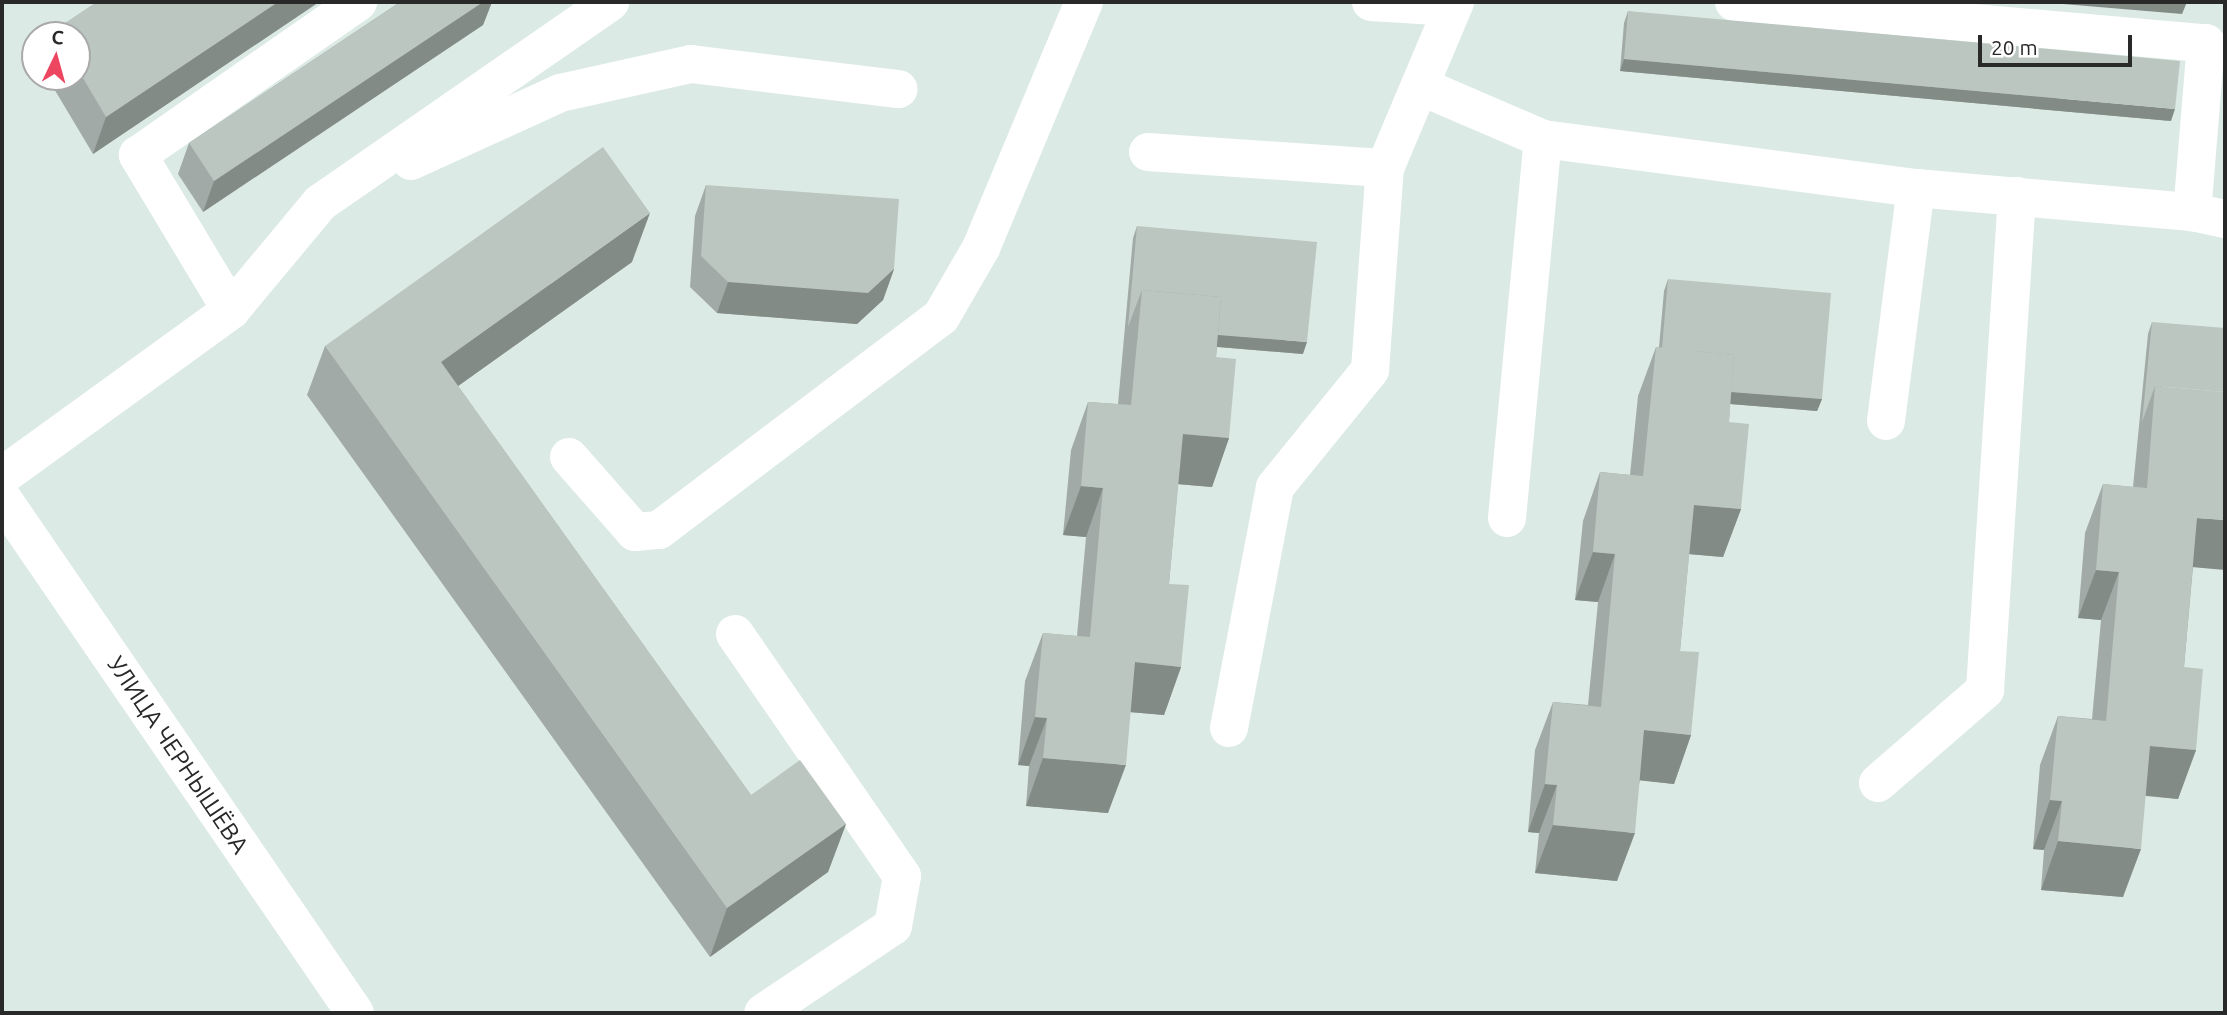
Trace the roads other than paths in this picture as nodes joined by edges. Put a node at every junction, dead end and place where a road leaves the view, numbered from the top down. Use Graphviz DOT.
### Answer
graph roads {
  1 [pos="358,2"];
  2 [pos="610,2"];
  3 [pos="1084,2"];
  4 [pos="1371,2"];
  5 [pos="1734,2"];
  6 [pos="1454,5"];
  7 [pos="1420,86"];
  8 [pos="899,89"];
  9 [pos="1543,139"];
  10 [pos="1148,152"];
  11 [pos="1385,168"];
  12 [pos="1916,188"];
  13 [pos="2017,196"];
  14 [pos="320,203"];
  15 [pos="2208,216"];
  16 [pos="231,310"];
  17 [pos="1886,421"];
  18 [pos="569,457"];
  19 [pos="2,476"];
  20 [pos="2,498"];
  21 [pos="1507,519"];
  22 [pos="735,634"];
  23 [pos="1229,728"];
  24 [pos="1878,783"];
  25 [pos="355,1013"];
  26 [pos="763,1013"];
  1 -- 16 [label="street"];
  2 -- 14 [label="street"];
  3 -- 18 [label="street"];
  4 -- 6 [label="street"];
  5 -- 15 [label="street"];
  6 -- 7 [label="street"];
  7 -- 9 [label="street"];
  7 -- 11 [label="street"];
  8 -- 14 [label="street"];
  9 -- 12 [label="street"];
  9 -- 21 [label="street"];
  10 -- 11 [label="street"];
  11 -- 23 [label="street"];
  12 -- 13 [label="street"];
  12 -- 17 [label="street"];
  13 -- 15 [label="street"];
  13 -- 24 [label="street"];
  14 -- 16 [label="street"];
  16 -- 19 [label="street"];
  20 -- 25 [label="street, УЛИЦА ЧЕРНЫШЁВА"];
  22 -- 26 [label="street"];
}
